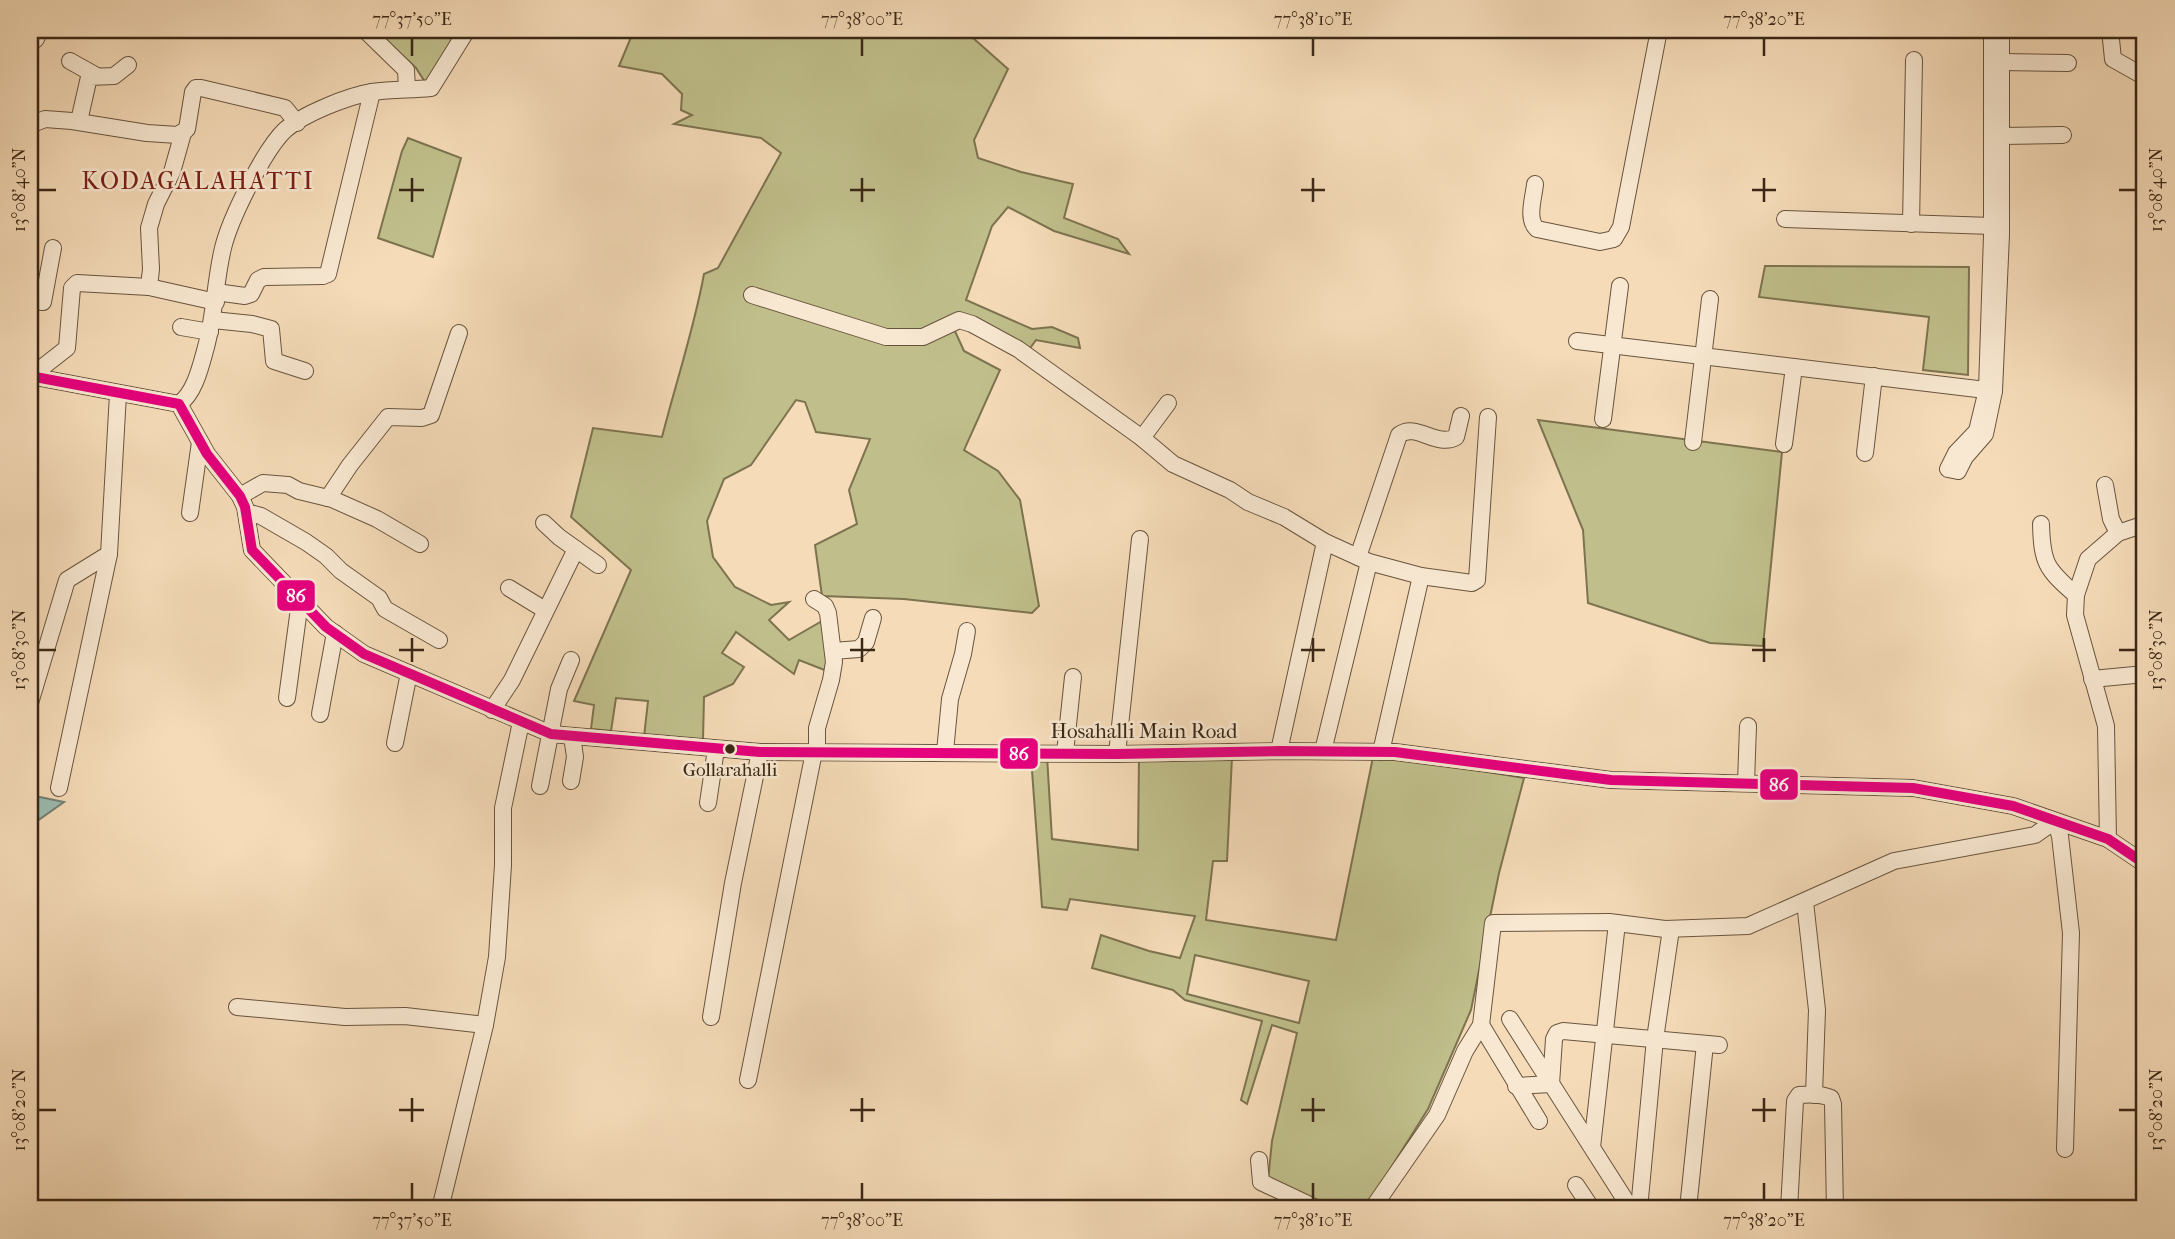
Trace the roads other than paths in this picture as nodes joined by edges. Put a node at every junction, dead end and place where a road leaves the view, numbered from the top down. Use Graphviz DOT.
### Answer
graph roads {
  1 [pos="39,30"];
  2 [pos="365,30"];
  3 [pos="467,30"];
  4 [pos="551,30"];
  5 [pos="602,30"];
  6 [pos="1659,30"];
  7 [pos="1992,30"];
  8 [pos="2001,30"];
  9 [pos="2110,30"];
  10 [pos="30,43"];
  11 [pos="1914,60"];
  12 [pos="70,61"];
  13 [pos="2001,62"];
  14 [pos="2068,63"];
  15 [pos="128,65"];
  16 [pos="94,75"];
  17 [pos="2145,77"];
  18 [pos="407,89"];
  19 [pos="372,92"];
  20 [pos="79,121"];
  21 [pos="297,123"];
  22 [pos="30,125"];
  23 [pos="183,133"];
  24 [pos="2063,135"];
  25 [pos="2001,136"];
  26 [pos="1535,184"];
  27 [pos="1785,219"];
  28 [pos="1911,224"];
  29 [pos="1992,226"];
  30 [pos="53,248"];
  31 [pos="47,279"];
  32 [pos="77,283"];
  33 [pos="1620,286"];
  34 [pos="149,287"];
  35 [pos="752,295"];
  36 [pos="216,297"];
  37 [pos="1710,299"];
  38 [pos="30,301"];
  39 [pos="211,326"];
  40 [pos="181,327"];
  41 [pos="459,333"];
  42 [pos="1577,341"];
  43 [pos="1612,345"];
  44 [pos="1703,356"];
  45 [pos="1794,367"];
  46 [pos="305,371"];
  47 [pos="1874,376"];
  48 [pos="34,377"];
  49 [pos="1991,390"];
  50 [pos="118,394"];
  51 [pos="1168,403"];
  52 [pos="179,404"];
  53 [pos="1461,415"];
  54 [pos="1488,417"];
  55 [pos="1604,419"];
  56 [pos="1142,438"];
  57 [pos="200,442"];
  58 [pos="1693,442"];
  59 [pos="1784,443"];
  60 [pos="1865,453"];
  61 [pos="1953,470"];
  62 [pos="2105,485"];
  63 [pos="240,496"];
  64 [pos="328,498"];
  65 [pos="246,512"];
  66 [pos="190,513"];
  67 [pos="544,523"];
  68 [pos="2041,524"];
  69 [pos="2145,524"];
  70 [pos="2118,533"];
  71 [pos="1140,539"];
  72 [pos="1325,542"];
  73 [pos="420,544"];
  74 [pos="576,549"];
  75 [pos="109,554"];
  76 [pos="1364,560"];
  77 [pos="598,565"];
  78 [pos="1421,576"];
  79 [pos="509,588"];
  80 [pos="2076,595"];
  81 [pos="814,599"];
  82 [pos="300,601"];
  83 [pos="545,610"];
  84 [pos="873,618"];
  85 [pos="967,631"];
  86 [pos="335,633"];
  87 [pos="439,640"];
  88 [pos="833,651"];
  89 [pos="571,660"];
  90 [pos="409,673"];
  91 [pos="2145,674"];
  92 [pos="1073,677"];
  93 [pos="2092,679"];
  94 [pos="287,698"];
  95 [pos="30,703"];
  96 [pos="492,710"];
  97 [pos="320,714"];
  98 [pos="521,722"];
  99 [pos="1748,726"];
  100 [pos="551,734"];
  101 [pos="572,736"];
  102 [pos="395,743"];
  103 [pos="716,749"];
  104 [pos="1279,751"];
  105 [pos="1323,751"];
  106 [pos="760,752"];
  107 [pos="816,752"];
  108 [pos="945,752"];
  109 [pos="1381,752"];
  110 [pos="1065,753"];
  111 [pos="1117,754"];
  112 [pos="571,781"];
  113 [pos="1746,783"];
  114 [pos="540,786"];
  115 [pos="60,788"];
  116 [pos="708,803"];
  117 [pos="2055,821"];
  118 [pos="2108,839"];
  119 [pos="2145,864"];
  120 [pos="1805,902"];
  121 [pos="1617,923"];
  122 [pos="1671,929"];
  123 [pos="237,1007"];
  124 [pos="710,1017"];
  125 [pos="1510,1019"];
  126 [pos="485,1025"];
  127 [pos="1481,1025"];
  128 [pos="1605,1034"];
  129 [pos="1655,1039"];
  130 [pos="748,1080"];
  131 [pos="1551,1084"];
  132 [pos="1516,1086"];
  133 [pos="1814,1095"];
  134 [pos="1539,1121"];
  135 [pos="1592,1147"];
  136 [pos="2065,1149"];
  137 [pos="1259,1160"];
  138 [pos="1576,1185"];
  139 [pos="439,1209"];
  140 [pos="1318,1209"];
  141 [pos="1372,1209"];
  142 [pos="1592,1209"];
  143 [pos="1632,1209"];
  144 [pos="1639,1209"];
  145 [pos="1688,1209"];
  146 [pos="1789,1209"];
  147 [pos="1835,1209"];
  1 -- 10 [label="street"];
  2 -- 18 [label="street"];
  3 -- 18 [label="street"];
  4 -- 5 [label="street"];
  6 -- 26 [label="street"];
  7 -- 29 [label="street"];
  8 -- 13 [label="street"];
  9 -- 17 [label="street"];
  11 -- 28 [label="street"];
  12 -- 16 [label="street"];
  13 -- 14 [label="street"];
  13 -- 25 [label="street"];
  15 -- 16 [label="street"];
  16 -- 20 [label="street"];
  18 -- 19 [label="street"];
  19 -- 21 [label="street"];
  19 -- 36 [label="street"];
  20 -- 22 [label="street"];
  20 -- 23 [label="street"];
  21 -- 23 [label="street"];
  21 -- 36 [label="street"];
  23 -- 34 [label="street"];
  24 -- 25 [label="street"];
  25 -- 49 [label="street"];
  27 -- 28 [label="street"];
  28 -- 29 [label="street"];
  29 -- 49 [label="street"];
  30 -- 31 [label="street"];
  31 -- 32 [label="street"];
  31 -- 38 [label="street"];
  32 -- 34 [label="street"];
  32 -- 48 [label="street"];
  33 -- 43 [label="street"];
  34 -- 36 [label="street"];
  35 -- 56 [label="street"];
  36 -- 39 [label="street"];
  37 -- 44 [label="street"];
  39 -- 40 [label="street"];
  39 -- 46 [label="street"];
  39 -- 52 [label="street"];
  41 -- 64 [label="street"];
  42 -- 43 [label="street"];
  43 -- 44 [label="street"];
  43 -- 55 [label="street"];
  44 -- 45 [label="street"];
  44 -- 58 [label="street"];
  45 -- 47 [label="street"];
  45 -- 59 [label="street"];
  47 -- 49 [label="street"];
  47 -- 60 [label="street"];
  48 -- 50 [label="street"];
  49 -- 61 [label="street"];
  50 -- 52 [label="street"];
  50 -- 75 [label="street"];
  51 -- 56 [label="street"];
  52 -- 57 [label="street, Hosahalli Main Road"];
  53 -- 76 [label="street"];
  54 -- 78 [label="street"];
  56 -- 72 [label="street"];
  57 -- 63 [label="street, Hosahalli Main Road"];
  57 -- 66 [label="street"];
  62 -- 70 [label="street"];
  63 -- 64 [label="street"];
  63 -- 65 [label="street, Hosahalli Main Road"];
  64 -- 73 [label="street"];
  65 -- 82 [label="street, Hosahalli Main Road"];
  65 -- 87 [label="street"];
  67 -- 74 [label="street"];
  68 -- 80 [label="street"];
  69 -- 70 [label="street"];
  70 -- 80 [label="street"];
  71 -- 111 [label="street"];
  72 -- 76 [label="street"];
  72 -- 104 [label="street"];
  74 -- 77 [label="street"];
  74 -- 83 [label="street"];
  75 -- 95 [label="street"];
  75 -- 115 [label="street"];
  76 -- 78 [label="street"];
  76 -- 105 [label="street"];
  78 -- 109 [label="street"];
  79 -- 83 [label="street"];
  80 -- 93 [label="street"];
  81 -- 88 [label="street"];
  82 -- 86 [label="street, Hosahalli Main Road"];
  82 -- 94 [label="street"];
  83 -- 96 [label="street"];
  84 -- 88 [label="street"];
  85 -- 108 [label="street"];
  86 -- 90 [label="street, Hosahalli Main Road"];
  86 -- 97 [label="street"];
  88 -- 107 [label="street"];
  89 -- 100 [label="street"];
  90 -- 96 [label="street, Hosahalli Main Road"];
  90 -- 102 [label="street"];
  91 -- 93 [label="street"];
  92 -- 110 [label="street"];
  93 -- 118 [label="street"];
  96 -- 98 [label="street, Hosahalli Main Road"];
  98 -- 100 [label="street, Hosahalli Main Road"];
  98 -- 126 [label="street"];
  99 -- 113 [label="street"];
  100 -- 101 [label="street, Hosahalli Main Road"];
  100 -- 114 [label="street"];
  101 -- 103 [label="street, Hosahalli Main Road"];
  101 -- 112 [label="street"];
  103 -- 106 [label="street, Hosahalli Main Road"];
  103 -- 116 [label="street"];
  104 -- 105 [label="street, Hosahalli Main Road"];
  104 -- 111 [label="street, Hosahalli Main Road"];
  105 -- 109 [label="street, Hosahalli Main Road"];
  106 -- 107 [label="street, Hosahalli Main Road"];
  106 -- 124 [label="street"];
  107 -- 108 [label="street, Hosahalli Main Road"];
  107 -- 130 [label="street"];
  108 -- 110 [label="street, Hosahalli Main Road"];
  109 -- 113 [label="street, Hosahalli Main Road"];
  110 -- 111 [label="street, Hosahalli Main Road"];
  113 -- 117 [label="street, Hosahalli Main Road"];
  117 -- 118 [label="street, Hosahalli Main Road"];
  117 -- 120 [label="street"];
  117 -- 136 [label="street"];
  118 -- 119 [label="street, Hosahalli Main Road"];
  120 -- 122 [label="street"];
  120 -- 133 [label="street"];
  121 -- 122 [label="street"];
  121 -- 127 [label="street"];
  121 -- 128 [label="street"];
  122 -- 129 [label="street"];
  123 -- 126 [label="street"];
  125 -- 131 [label="street"];
  126 -- 139 [label="street"];
  127 -- 132 [label="street"];
  127 -- 141 [label="street"];
  128 -- 129 [label="street"];
  128 -- 131 [label="street"];
  128 -- 135 [label="street"];
  129 -- 144 [label="street"];
  129 -- 145 [label="street"];
  131 -- 132 [label="street"];
  131 -- 135 [label="street"];
  132 -- 134 [label="street"];
  133 -- 146 [label="street"];
  133 -- 147 [label="street"];
  135 -- 143 [label="street"];
  137 -- 140 [label="street"];
  138 -- 142 [label="street"];
}
